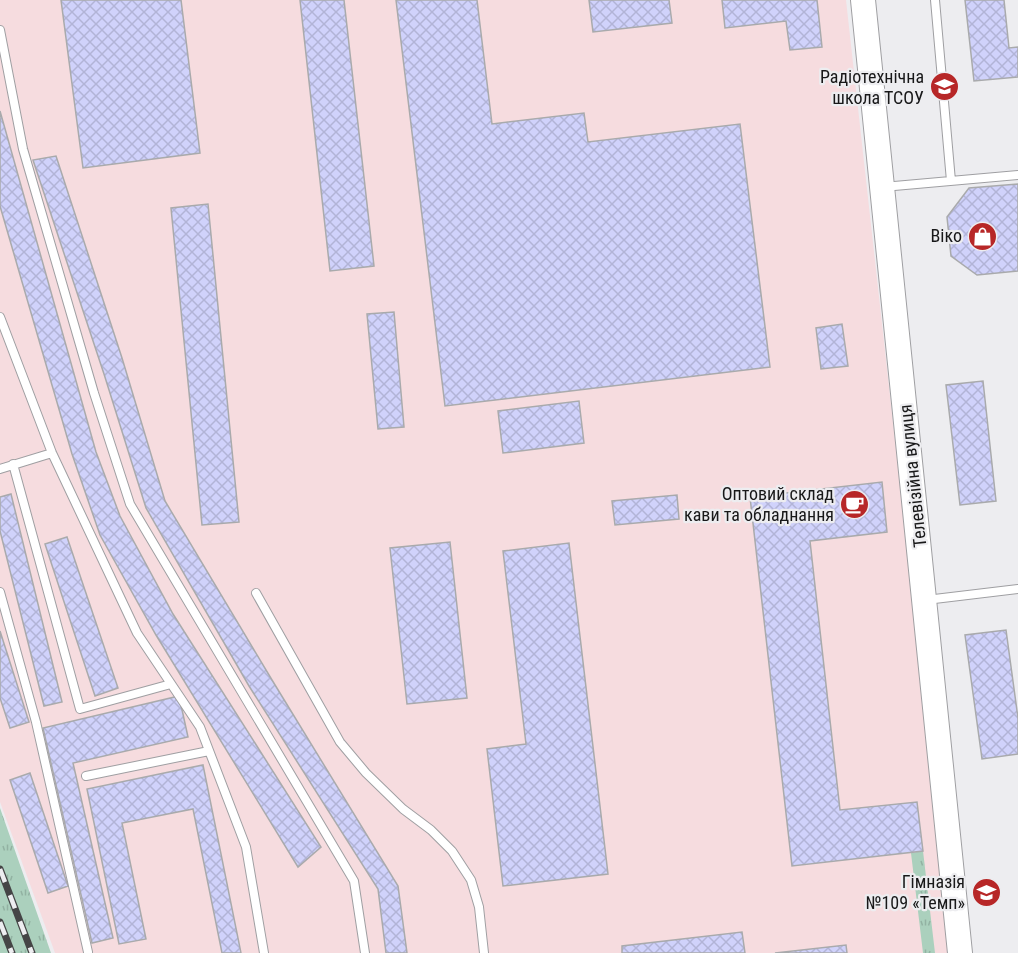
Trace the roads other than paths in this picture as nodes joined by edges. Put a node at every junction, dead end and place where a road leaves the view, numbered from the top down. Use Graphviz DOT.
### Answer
graph roads {
  1 [pos="863,0"];
  2 [pos="935,0"];
  3 [pos="0,30"];
  4 [pos="1018,175"];
  5 [pos="951,181"];
  6 [pos="883,187"];
  7 [pos="0,317"];
  8 [pos="52,453"];
  9 [pos="14,464"];
  10 [pos="0,469"];
  11 [pos="1018,589"];
  12 [pos="0,592"];
  13 [pos="256,593"];
  14 [pos="925,600"];
  15 [pos="171,684"];
  16 [pos="209,751"];
  17 [pos="86,777"];
  18 [pos="88,952"];
  19 [pos="264,953"];
  20 [pos="365,953"];
  21 [pos="484,953"];
  22 [pos="960,953"];
  1 -- 6 [label="street, Телевізійна вулиця"];
  2 -- 5 [label="lane"];
  3 -- 20 [label="lane"];
  4 -- 5 [label="lane"];
  5 -- 6 [label="lane"];
  6 -- 14 [label="street, Телевізійна вулиця"];
  7 -- 8 [label="lane"];
  8 -- 9 [label="lane"];
  8 -- 15 [label="lane"];
  9 -- 10 [label="lane"];
  9 -- 15 [label="lane"];
  11 -- 14 [label="lane"];
  12 -- 18 [label="lane"];
  13 -- 21 [label="lane"];
  14 -- 22 [label="street, Телевізійна вулиця"];
  15 -- 16 [label="lane"];
  16 -- 17 [label="lane"];
  16 -- 19 [label="lane"];
}
